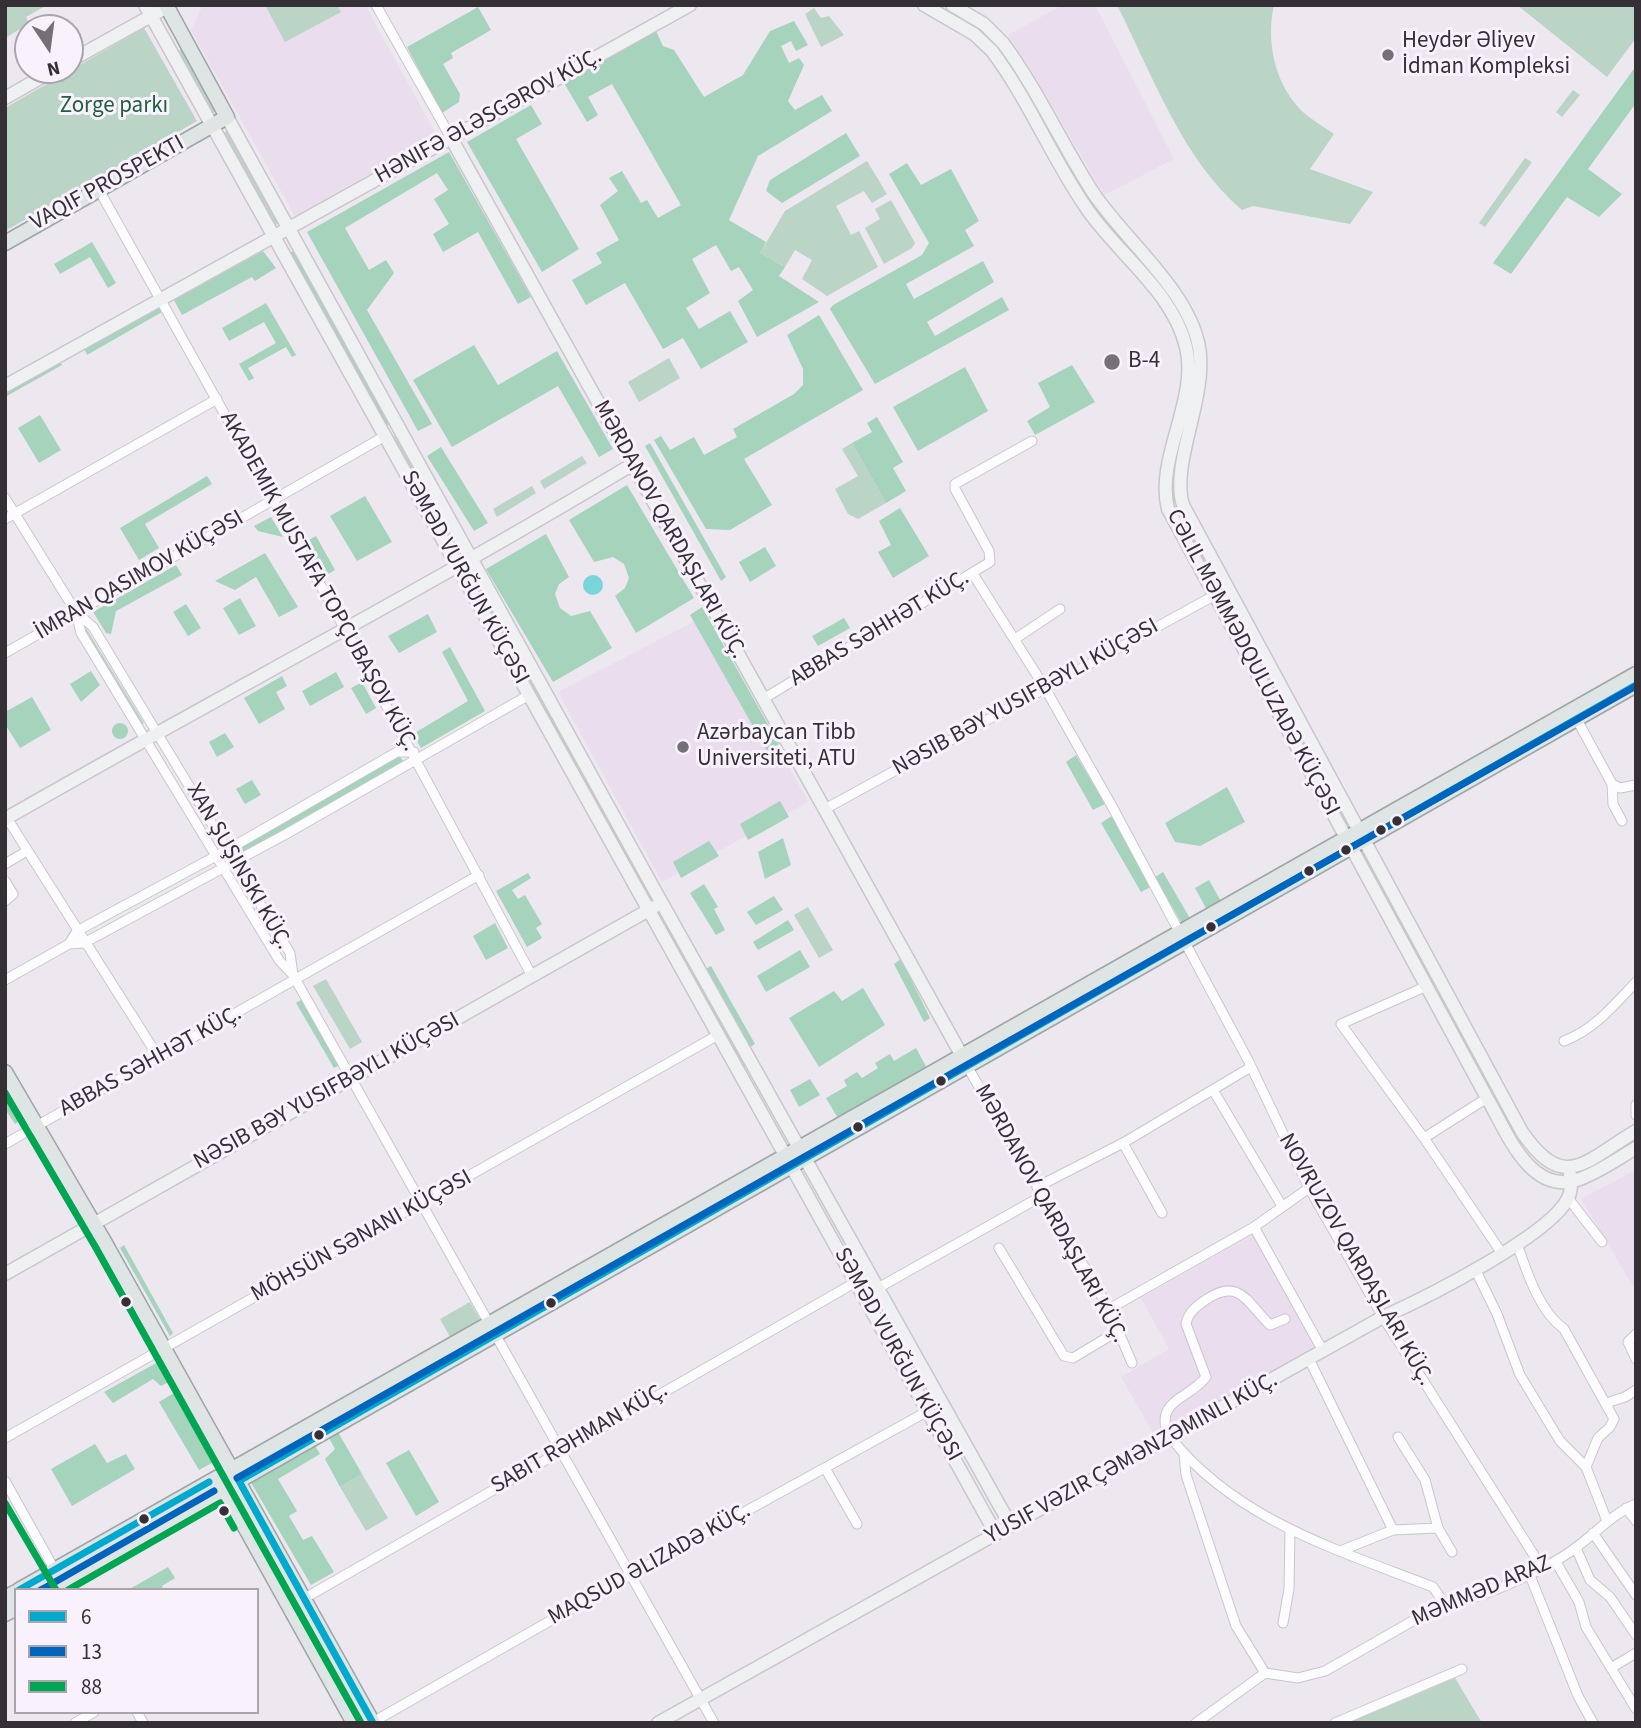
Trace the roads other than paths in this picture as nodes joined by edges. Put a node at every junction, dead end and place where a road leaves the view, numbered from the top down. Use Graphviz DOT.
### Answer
graph roads {
  1 [pos="376,5"];
  2 [pos="690,5"];
  3 [pos="924,5"];
  4 [pos="951,5"];
  5 [pos="167,6"];
  6 [pos="148,11"];
  7 [pos="989,28"];
  8 [pos="980,39"];
  9 [pos="84,52"];
  10 [pos="30,84"];
  11 [pos="5,98"];
  12 [pos="227,117"];
  13 [pos="212,126"];
  14 [pos="451,138"];
  15 [pos="99,190"];
  16 [pos="289,229"];
  17 [pos="274,237"];
  18 [pos="5,243"];
  19 [pos="162,299"];
  20 [pos="5,386"];
  21 [pos="217,399"];
  22 [pos="400,427"];
  23 [pos="385,436"];
  24 [pos="1032,441"];
  25 [pos="633,464"];
  26 [pos="1166,497"];
  27 [pos="5,498"];
  28 [pos="1180,498"];
  29 [pos="273,501"];
  30 [pos="15,514"];
  31 [pos="5,519"];
  32 [pos="472,559"];
  33 [pos="458,567"];
  34 [pos="973,574"];
  35 [pos="1228,588"];
  36 [pos="1214,596"];
  37 [pos="1060,609"];
  38 [pos="76,612"];
  39 [pos="345,629"];
  40 [pos="1015,639"];
  41 [pos="5,653"];
  42 [pos="1636,674"];
  43 [pos="1636,685"];
  44 [pos="1045,688"];
  45 [pos="529,695"];
  46 [pos="763,699"];
  47 [pos="1576,718"];
  48 [pos="157,730"];
  49 [pos="143,738"];
  50 [pos="416,754"];
  51 [pos="1612,784"];
  52 [pos="1636,785"];
  53 [pos="825,809"];
  54 [pos="6,817"];
  55 [pos="1622,821"];
  56 [pos="1366,833"];
  57 [pos="1346,844"];
  58 [pos="229,849"];
  59 [pos="27,851"];
  60 [pos="216,856"];
  61 [pos="236,861"];
  62 [pos="5,864"];
  63 [pos="222,867"];
  64 [pos="479,875"];
  65 [pos="5,881"];
  66 [pos="656,894"];
  67 [pos="5,901"];
  68 [pos="649,911"];
  69 [pos="77,931"];
  70 [pos="1182,938"];
  71 [pos="84,943"];
  72 [pos="69,944"];
  73 [pos="533,976"];
  74 [pos="295,978"];
  75 [pos="5,980"];
  76 [pos="1636,982"];
  77 [pos="1427,986"];
  78 [pos="718,1035"];
  79 [pos="1564,1041"];
  80 [pos="1475,1044"];
  81 [pos="1462,1051"];
  82 [pos="159,1058"];
  83 [pos="964,1061"];
  84 [pos="754,1067"];
  85 [pos="1251,1067"];
  86 [pos="5,1072"];
  87 [pos="741,1075"];
  88 [pos="351,1078"];
  89 [pos="1213,1090"];
  90 [pos="1487,1098"];
  91 [pos="1636,1105"];
  92 [pos="1636,1115"];
  93 [pos="37,1126"];
  94 [pos="1636,1131"];
  95 [pos="1424,1138"];
  96 [pos="1124,1143"];
  97 [pos="5,1144"];
  98 [pos="1636,1148"];
  99 [pos="807,1152"];
  100 [pos="785,1164"];
  101 [pos="1569,1168"];
  102 [pos="1571,1181"];
  103 [pos="1308,1188"];
  104 [pos="1039,1191"];
  105 [pos="1569,1198"];
  106 [pos="421,1203"];
  107 [pos="1282,1206"];
  108 [pos="1162,1213"];
  109 [pos="93,1224"];
  110 [pos="1254,1227"];
  111 [pos="1602,1242"];
  112 [pos="1517,1244"];
  113 [pos="999,1248"];
  114 [pos="1501,1252"];
  115 [pos="1475,1269"];
  116 [pos="5,1274"];
  117 [pos="856,1282"];
  118 [pos="878,1288"];
  119 [pos="1109,1310"];
  120 [pos="1384,1317"];
  121 [pos="1284,1319"];
  122 [pos="493,1327"];
  123 [pos="1118,1331"];
  124 [pos="1636,1334"];
  125 [pos="163,1349"];
  126 [pos="1323,1351"];
  127 [pos="1310,1359"];
  128 [pos="1636,1359"];
  129 [pos="1132,1363"];
  130 [pos="1636,1390"];
  131 [pos="1606,1403"];
  132 [pos="928,1411"];
  133 [pos="1170,1437"];
  134 [pos="1398,1437"];
  135 [pos="5,1438"];
  136 [pos="561,1450"];
  137 [pos="1184,1454"];
  138 [pos="1586,1467"];
  139 [pos="825,1468"];
  140 [pos="239,1473"];
  141 [pos="5,1481"];
  142 [pos="219,1490"];
  143 [pos="1631,1506"];
  144 [pos="1607,1521"];
  145 [pos="1636,1521"];
  146 [pos="857,1524"];
  147 [pos="1011,1526"];
  148 [pos="1438,1528"];
  149 [pos="1290,1530"];
  150 [pos="1393,1530"];
  151 [pos="1593,1533"];
  152 [pos="996,1534"];
  153 [pos="1576,1548"];
  154 [pos="1340,1551"];
  155 [pos="1452,1552"];
  156 [pos="1556,1562"];
  157 [pos="1545,1566"];
  158 [pos="1529,1573"];
  159 [pos="632,1574"];
  160 [pos="61,1580"];
  161 [pos="30,1588"];
  162 [pos="1636,1595"];
  163 [pos="305,1598"];
  164 [pos="1444,1603"];
  165 [pos="1283,1623"];
  166 [pos="1636,1635"];
  167 [pos="1636,1653"];
  168 [pos="1611,1668"];
  169 [pos="1462,1670"];
  170 [pos="1265,1672"];
  171 [pos="700,1699"];
  172 [pos="1636,1709"];
  173 [pos="91,1714"];
  174 [pos="373,1722"];
  175 [pos="75,1723"];
  176 [pos="354,1723"];
  177 [pos="658,1723"];
  178 [pos="714,1723"];
  179 [pos="1196,1723"];
  180 [pos="1335,1723"];
  181 [pos="1593,1723"];
  1 -- 14 [label="street"];
  2 -- 14 [label="main road, HƏNIFƏ ƏLƏSGƏROV KÜÇ."];
  3 -- 8 [label="main road, CƏLIL MƏMMƏDQULUZADƏ KÜÇƏSI"];
  4 -- 7 [label="main road, CƏLIL MƏMMƏDQULUZADƏ KÜÇƏSI"];
  5 -- 6 [label="main road"];
  5 -- 12 [label="main road, SƏMƏD VURĞUN KÜÇƏSI"];
  6 -- 9 [label="main road"];
  6 -- 13 [label="main road, SƏMƏD VURĞUN KÜÇƏSI"];
  7 -- 8 [label="main road"];
  7 -- 28 [label="main road, CƏLIL MƏMMƏDQULUZADƏ KÜÇƏSI"];
  8 -- 26 [label="main road, CƏLIL MƏMMƏDQULUZADƏ KÜÇƏSI"];
  10 -- 11 [label="main road"];
  12 -- 13 [label="main road, VAQIF PROSPEKTI"];
  12 -- 16 [label="main road, SƏMƏD VURĞUN KÜÇƏSI"];
  13 -- 15 [label="main road, VAQIF PROSPEKTI"];
  13 -- 17 [label="main road, SƏMƏD VURĞUN KÜÇƏSI"];
  14 -- 16 [label="main road, HƏNIFƏ ƏLƏSGƏROV KÜÇ."];
  14 -- 25 [label="main road"];
  15 -- 18 [label="main road, VAQIF PROSPEKTI"];
  15 -- 19 [label="street, AKADEMIK MUSTAFA TOPÇUBAŞOV KÜÇ."];
  16 -- 17 [label="main road, HƏNIFƏ ƏLƏSGƏROV KÜÇ."];
  16 -- 22 [label="main road, SƏMƏD VURĞUN KÜÇƏSI"];
  17 -- 19 [label="main road"];
  17 -- 23 [label="main road, SƏMƏD VURĞUN KÜÇƏSI"];
  19 -- 20 [label="main road"];
  19 -- 21 [label="street, AKADEMIK MUSTAFA TOPÇUBAŞOV KÜÇ."];
  21 -- 29 [label="street, AKADEMIK MUSTAFA TOPÇUBAŞOV KÜÇ."];
  21 -- 30 [label="street"];
  22 -- 23 [label="main road"];
  22 -- 32 [label="main road, SƏMƏD VURĞUN KÜÇƏSI"];
  23 -- 29 [label="street"];
  23 -- 33 [label="main road, SƏMƏD VURĞUN KÜÇƏSI"];
  24 -- 34 [label="street, ABBAS SƏHHƏT KÜÇ."];
  25 -- 32 [label="main road"];
  25 -- 46 [label="main road"];
  26 -- 28 [label="main road"];
  26 -- 36 [label="main road, CƏLIL MƏMMƏDQULUZADƏ KÜÇƏSI"];
  27 -- 30 [label="street, XAN ŞUŞINSKI KÜÇ."];
  28 -- 35 [label="main road, CƏLIL MƏMMƏDQULUZADƏ KÜÇƏSI"];
  29 -- 38 [label="street"];
  29 -- 39 [label="street, AKADEMIK MUSTAFA TOPÇUBAŞOV KÜÇ."];
  30 -- 31 [label="street"];
  30 -- 38 [label="street, XAN ŞUŞINSKI KÜÇ."];
  32 -- 33 [label="main road"];
  32 -- 66 [label="main road, SƏMƏD VURĞUN KÜÇƏSI"];
  33 -- 39 [label="main road"];
  33 -- 45 [label="main road, SƏMƏD VURĞUN KÜÇƏSI"];
  34 -- 40 [label="street"];
  34 -- 46 [label="street, ABBAS SƏHHƏT KÜÇ."];
  35 -- 36 [label="street, NƏSIB BƏY YUSIFBƏYLI KÜÇƏSI"];
  35 -- 56 [label="main road, CƏLIL MƏMMƏDQULUZADƏ KÜÇƏSI"];
  36 -- 44 [label="street, NƏSIB BƏY YUSIFBƏYLI KÜÇƏSI"];
  36 -- 57 [label="main road, CƏLIL MƏMMƏDQULUZADƏ KÜÇƏSI"];
  37 -- 40 [label="street"];
  38 -- 41 [label="street"];
  38 -- 48 [label="street, XAN ŞUŞINSKI KÜÇ."];
  38 -- 49 [label="street"];
  39 -- 48 [label="main road"];
  39 -- 50 [label="street, AKADEMIK MUSTAFA TOPÇUBAŞOV KÜÇ."];
  40 -- 44 [label="street"];
  42 -- 56 [label="main road"];
  43 -- 47 [label="main road"];
  44 -- 53 [label="street, NƏSIB BƏY YUSIFBƏYLI KÜÇƏSI"];
  44 -- 70 [label="street"];
  45 -- 50 [label="street"];
  45 -- 68 [label="main road, SƏMƏD VURĞUN KÜÇƏSI"];
  46 -- 53 [label="main road"];
  47 -- 51 [label="street"];
  47 -- 56 [label="main road"];
  48 -- 49 [label="main road"];
  48 -- 58 [label="street, XAN ŞUŞINSKI KÜÇ."];
  49 -- 54 [label="main road"];
  49 -- 60 [label="street"];
  50 -- 58 [label="street"];
  50 -- 61 [label="street"];
  50 -- 64 [label="street, AKADEMIK MUSTAFA TOPÇUBAŞOV KÜÇ."];
  51 -- 52 [label="street"];
  51 -- 55 [label="street"];
  53 -- 83 [label="main road"];
  54 -- 59 [label="street"];
  56 -- 57 [label="main road"];
  56 -- 80 [label="main road, CƏLIL MƏMMƏDQULUZADƏ KÜÇƏSI"];
  57 -- 70 [label="main road"];
  57 -- 77 [label="main road, CƏLIL MƏMMƏDQULUZADƏ KÜÇƏSI"];
  58 -- 60 [label="street"];
  58 -- 61 [label="street, XAN ŞUŞINSKI KÜÇ."];
  59 -- 62 [label="street"];
  59 -- 69 [label="street"];
  60 -- 63 [label="street"];
  60 -- 69 [label="street"];
  61 -- 63 [label="street"];
  61 -- 74 [label="street, XAN ŞUŞINSKI KÜÇ."];
  63 -- 71 [label="street"];
  63 -- 74 [label="street"];
  64 -- 73 [label="street, AKADEMIK MUSTAFA TOPÇUBAŞOV KÜÇ."];
  64 -- 74 [label="street, ABBAS SƏHHƏT KÜÇ."];
  65 -- 67 [label="street"];
  66 -- 68 [label="main road"];
  66 -- 84 [label="main road, SƏMƏD VURĞUN KÜÇƏSI"];
  68 -- 73 [label="main road, NƏSIB BƏY YUSIFBƏYLI KÜÇƏSI"];
  68 -- 78 [label="main road, SƏMƏD VURĞUN KÜÇƏSI"];
  69 -- 71 [label="street"];
  69 -- 72 [label="street"];
  70 -- 83 [label="main road"];
  70 -- 85 [label="street"];
  71 -- 72 [label="street"];
  71 -- 82 [label="street"];
  72 -- 75 [label="street"];
  73 -- 88 [label="main road, NƏSIB BƏY YUSIFBƏYLI KÜÇƏSI"];
  74 -- 82 [label="street, ABBAS SƏHHƏT KÜÇ."];
  74 -- 88 [label="street, XAN ŞUŞINSKI KÜÇ."];
  76 -- 79 [label="street"];
  77 -- 81 [label="main road, CƏLIL MƏMMƏDQULUZADƏ KÜÇƏSI"];
  77 -- 95 [label="street"];
  78 -- 87 [label="main road, SƏMƏD VURĞUN KÜÇƏSI"];
  78 -- 106 [label="street, MÖHSÜN SƏNANI KÜÇƏSI"];
  80 -- 81 [label="main road"];
  80 -- 101 [label="main road, CƏLIL MƏMMƏDQULUZADƏ KÜÇƏSI"];
  81 -- 90 [label="main road, CƏLIL MƏMMƏDQULUZADƏ KÜÇƏSI"];
  82 -- 93 [label="street, ABBAS SƏHHƏT KÜÇ."];
  83 -- 99 [label="main road"];
  83 -- 104 [label="street"];
  84 -- 87 [label="main road"];
  84 -- 99 [label="main road, SƏMƏD VURĞUN KÜÇƏSI"];
  85 -- 89 [label="street"];
  85 -- 103 [label="street"];
  86 -- 93 [label="main road"];
  87 -- 100 [label="main road, SƏMƏD VURĞUN KÜÇƏSI"];
  88 -- 106 [label="street, XAN ŞUŞINSKI KÜÇ."];
  88 -- 109 [label="main road, NƏSIB BƏY YUSIFBƏYLI KÜÇƏSI"];
  89 -- 96 [label="street"];
  89 -- 107 [label="street"];
  90 -- 95 [label="street"];
  90 -- 102 [label="main road, CƏLIL MƏMMƏDQULUZADƏ KÜÇƏSI"];
  91 -- 92 [label="street"];
  93 -- 97 [label="street, ABBAS SƏHHƏT KÜÇ."];
  93 -- 109 [label="main road"];
  94 -- 101 [label="main road"];
  95 -- 114 [label="street"];
  96 -- 104 [label="street"];
  96 -- 108 [label="street"];
  98 -- 102 [label="main road"];
  99 -- 100 [label="main road"];
  99 -- 118 [label="main road, SƏMƏD VURĞUN KÜÇƏSI"];
  100 -- 117 [label="main road, SƏMƏD VURĞUN KÜÇƏSI"];
  100 -- 122 [label="main road"];
  101 -- 102 [label="main road"];
  102 -- 105 [label="main road"];
  103 -- 107 [label="street"];
  103 -- 120 [label="street"];
  104 -- 118 [label="street"];
  104 -- 119 [label="street"];
  105 -- 111 [label="street"];
  105 -- 112 [label="main road, YUSIF VƏZIR ÇƏMƏNZƏMINLI KÜÇ."];
  106 -- 122 [label="street, XAN ŞUŞINSKI KÜÇ."];
  106 -- 125 [label="street, MÖHSÜN SƏNANI KÜÇƏSI"];
  107 -- 110 [label="street"];
  109 -- 116 [label="main road, NƏSIB BƏY YUSIFBƏYLI KÜÇƏSI"];
  109 -- 125 [label="main road"];
  110 -- 119 [label="street"];
  110 -- 126 [label="street"];
  112 -- 114 [label="main road, YUSIF VƏZIR ÇƏMƏNZƏMINLI KÜÇ."];
  112 -- 131 [label="street"];
  113 -- 123 [label="street"];
  114 -- 115 [label="main road, YUSIF VƏZIR ÇƏMƏNZƏMINLI KÜÇ."];
  115 -- 120 [label="main road, YUSIF VƏZIR ÇƏMƏNZƏMINLI KÜÇ."];
  115 -- 138 [label="street"];
  117 -- 132 [label="main road, SƏMƏD VURĞUN KÜÇƏSI"];
  117 -- 136 [label="street, SABIT RƏHMAN KÜÇ."];
  118 -- 147 [label="main road, SƏMƏD VURĞUN KÜÇƏSI"];
  119 -- 123 [label="street"];
  120 -- 126 [label="main road, YUSIF VƏZIR ÇƏMƏNZƏMINLI KÜÇ."];
  120 -- 157 [label="street"];
  121 -- 133 [label="street"];
  122 -- 136 [label="street, XAN ŞUŞINSKI KÜÇ."];
  122 -- 140 [label="main road"];
  123 -- 129 [label="street"];
  124 -- 128 [label="street"];
  125 -- 135 [label="street, MÖHSÜN SƏNANI KÜÇƏSI"];
  125 -- 140 [label="main road"];
  126 -- 127 [label="main road, YUSIF VƏZIR ÇƏMƏNZƏMINLI KÜÇ."];
  127 -- 133 [label="main road, YUSIF VƏZIR ÇƏMƏNZƏMINLI KÜÇ."];
  127 -- 150 [label="street"];
  130 -- 131 [label="street"];
  131 -- 138 [label="street"];
  132 -- 139 [label="street, MAQSUD ƏLIZADƏ KÜÇ."];
  132 -- 152 [label="main road, SƏMƏD VURĞUN KÜÇƏSI"];
  133 -- 137 [label="street"];
  133 -- 147 [label="main road, YUSIF VƏZIR ÇƏMƏNZƏMINLI KÜÇ."];
  134 -- 148 [label="street"];
  136 -- 159 [label="street, XAN ŞUŞINSKI KÜÇ."];
  136 -- 163 [label="street, SABIT RƏHMAN KÜÇ."];
  137 -- 149 [label="street"];
  137 -- 170 [label="street"];
  138 -- 144 [label="street"];
  139 -- 146 [label="street"];
  139 -- 159 [label="street, MAQSUD ƏLIZADƏ KÜÇ."];
  140 -- 142 [label="main road"];
  140 -- 163 [label="main road"];
  141 -- 160 [label="street"];
  142 -- 160 [label="main road"];
  142 -- 176 [label="main road"];
  143 -- 144 [label="street, MƏMMƏD ARAZ"];
  143 -- 145 [label="street"];
  144 -- 151 [label="street, MƏMMƏD ARAZ"];
  147 -- 152 [label="main road, YUSIF VƏZIR ÇƏMƏNZƏMINLI KÜÇ."];
  148 -- 150 [label="street"];
  148 -- 155 [label="street"];
  149 -- 154 [label="street"];
  149 -- 165 [label="street"];
  150 -- 154 [label="street"];
  151 -- 153 [label="street, MƏMMƏD ARAZ"];
  151 -- 162 [label="street"];
  152 -- 171 [label="main road, YUSIF VƏZIR ÇƏMƏNZƏMINLI KÜÇ."];
  153 -- 156 [label="street, MƏMMƏD ARAZ"];
  153 -- 166 [label="street"];
  154 -- 164 [label="street"];
  156 -- 157 [label="street, MƏMMƏD ARAZ"];
  156 -- 168 [label="street"];
  157 -- 158 [label="street, MƏMMƏD ARAZ"];
  158 -- 164 [label="street, MƏMMƏD ARAZ"];
  158 -- 181 [label="street"];
  159 -- 171 [label="street, XAN ŞUŞINSKI KÜÇ."];
  159 -- 174 [label="street, MAQSUD ƏLIZADƏ KÜÇ."];
  160 -- 161 [label="main road"];
  163 -- 174 [label="main road"];
  164 -- 170 [label="street, MƏMMƏD ARAZ"];
  167 -- 168 [label="street"];
  168 -- 172 [label="street"];
  169 -- 180 [label="street"];
  170 -- 179 [label="street"];
  171 -- 177 [label="main road, YUSIF VƏZIR ÇƏMƏNZƏMINLI KÜÇ."];
  171 -- 178 [label="street, XAN ŞUŞINSKI KÜÇ."];
  173 -- 175 [label="street"];
}
